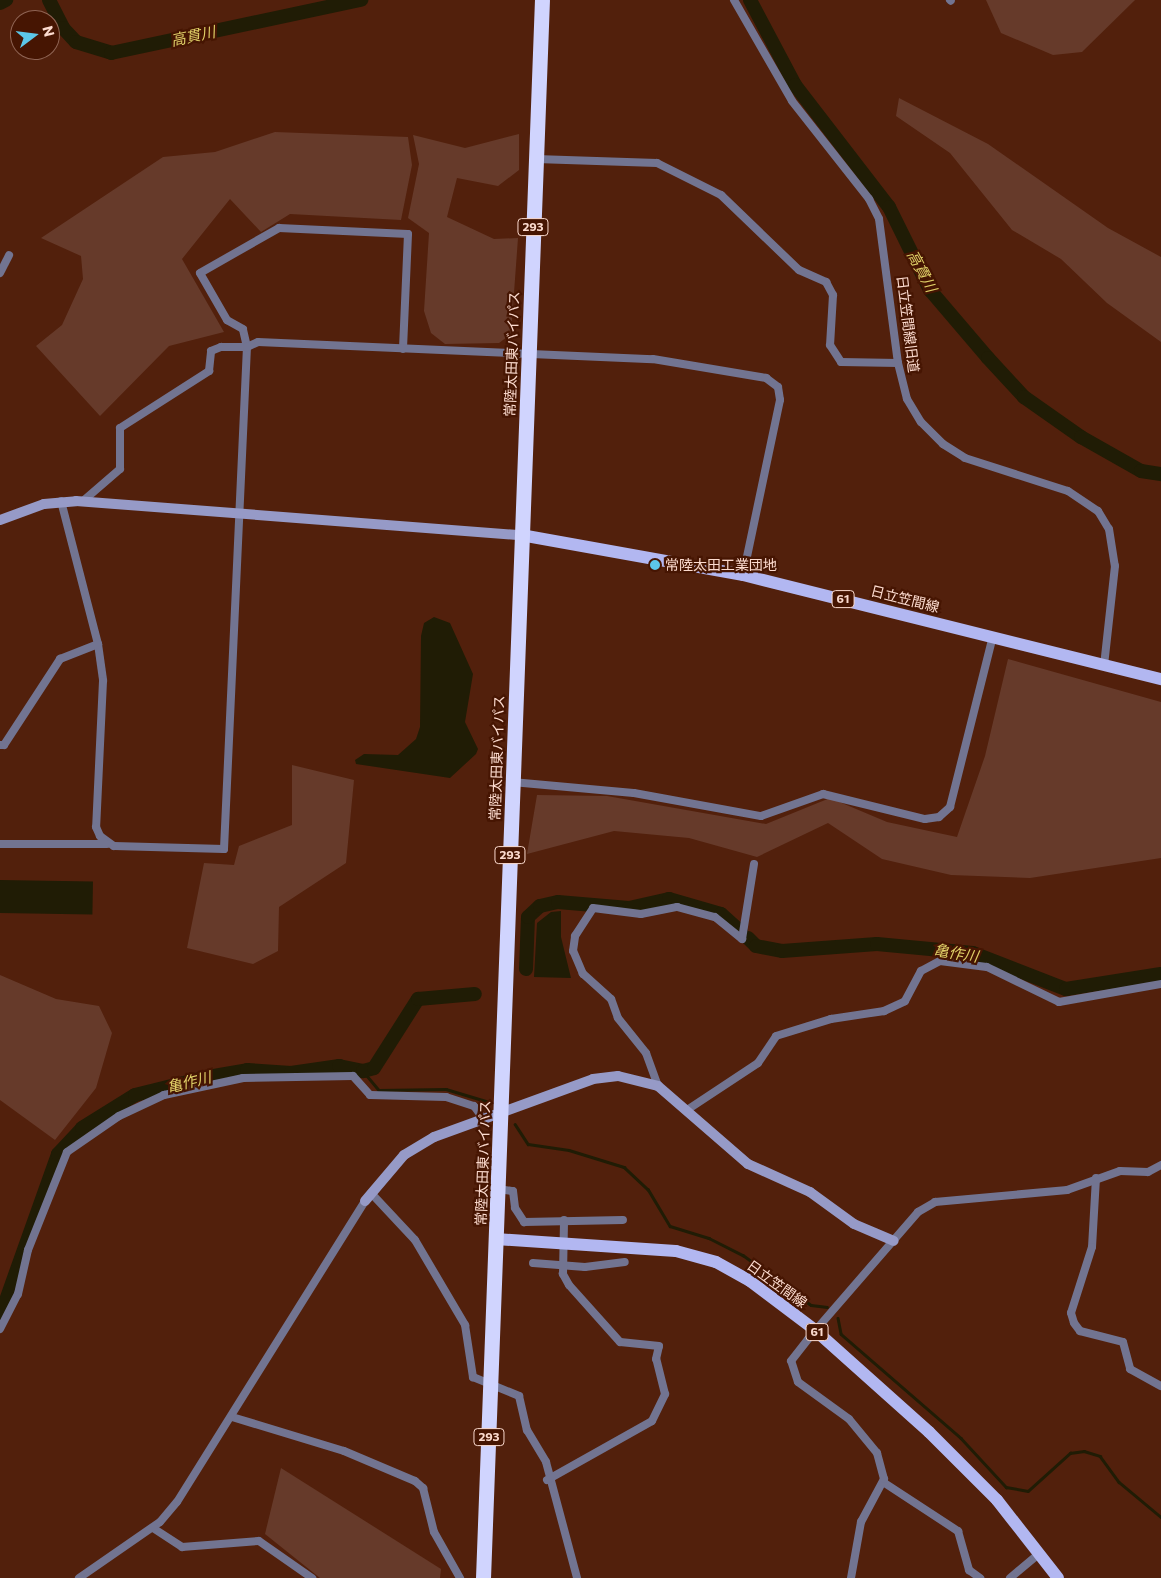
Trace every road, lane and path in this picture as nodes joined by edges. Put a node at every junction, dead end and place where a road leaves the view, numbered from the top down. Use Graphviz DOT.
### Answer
graph roads {
  1 [pos="542,0"];
  2 [pos="734,0"];
  3 [pos="536,159"];
  4 [pos="9,255"];
  5 [pos="0,273"];
  6 [pos="247,347"];
  7 [pos="403,349"];
  8 [pos="528,354"];
  9 [pos="898,363"];
  10 [pos="62,502"];
  11 [pos="83,502"];
  12 [pos="238,514"];
  13 [pos="0,520"];
  14 [pos="521,535"];
  15 [pos="743,574"];
  16 [pos="993,636"];
  17 [pos="98,644"];
  18 [pos="1104,664"];
  19 [pos="1161,679"];
  20 [pos="0,745"];
  21 [pos="512,782"];
  22 [pos="0,844"];
  23 [pos="107,844"];
  24 [pos="754,864"];
  25 [pos="1161,984"];
  26 [pos="658,1086"];
  27 [pos="687,1110"];
  28 [pos="484,1120"];
  29 [pos="1161,1165"];
  30 [pos="1096,1178"];
  31 [pos="498,1189"];
  32 [pos="368,1197"];
  33 [pos="564,1220"];
  34 [pos="623,1220"];
  35 [pos="496,1239"];
  36 [pos="894,1241"];
  37 [pos="625,1262"];
  38 [pos="533,1263"];
  39 [pos="562,1266"];
  40 [pos="0,1329"];
  41 [pos="815,1330"];
  42 [pos="491,1384"];
  43 [pos="1161,1386"];
  44 [pos="232,1417"];
  45 [pos="547,1480"];
  46 [pos="883,1482"];
  47 [pos="153,1528"];
  48 [pos="1039,1554"];
  49 [pos="78,1578"];
  50 [pos="312,1578"];
  51 [pos="460,1578"];
  52 [pos="482,1578"];
  53 [pos="577,1578"];
  54 [pos="851,1578"];
  55 [pos="980,1578"];
  56 [pos="1010,1578"];
  57 [pos="1058,1578"];
  1 -- 3 [label="highway, 常陸太田東バイパス / 293"];
  2 -- 9 [label="street, 日立笠間線旧道"];
  3 -- 8 [label="highway, 常陸太田東バイパス / 293"];
  3 -- 9 [label="street"];
  4 -- 5 [label="street"];
  6 -- 7 [label="street"];
  6 -- 7 [label="street"];
  6 -- 11 [label="street"];
  6 -- 12 [label="street"];
  7 -- 8 [label="street"];
  8 -- 14 [label="highway, 常陸太田東バイパス / 293"];
  8 -- 15 [label="street"];
  9 -- 18 [label="street, 日立笠間線旧道"];
  10 -- 11 [label="street"];
  10 -- 13 [label="street"];
  10 -- 17 [label="street"];
  11 -- 12 [label="street"];
  12 -- 14 [label="street"];
  12 -- 23 [label="street"];
  14 -- 15 [label="main road, 日立笠間線 / 61"];
  14 -- 21 [label="highway, 常陸太田東バイパス / 293"];
  15 -- 16 [label="main road, 日立笠間線 / 61"];
  16 -- 18 [label="main road, 日立笠間線 / 61"];
  16 -- 21 [label="street"];
  17 -- 20 [label="street"];
  17 -- 23 [label="street"];
  18 -- 19 [label="main road, 日立笠間線 / 61"];
  21 -- 31 [label="highway, 常陸太田東バイパス / 293"];
  22 -- 23 [label="street"];
  24 -- 26 [label="street"];
  25 -- 27 [label="street"];
  26 -- 27 [label="street"];
  26 -- 28 [label="street"];
  27 -- 36 [label="street"];
  28 -- 32 [label="street"];
  28 -- 40 [label="street"];
  29 -- 30 [label="street"];
  30 -- 36 [label="street"];
  30 -- 43 [label="street"];
  31 -- 33 [label="street"];
  31 -- 35 [label="highway, 常陸太田東バイパス / 293"];
  32 -- 42 [label="street"];
  32 -- 44 [label="street"];
  33 -- 34 [label="street"];
  33 -- 39 [label="street"];
  35 -- 41 [label="main road, 日立笠間線 / 61"];
  35 -- 42 [label="highway, 常陸太田東バイパス / 293"];
  36 -- 41 [label="street"];
  37 -- 39 [label="street"];
  38 -- 39 [label="street"];
  39 -- 45 [label="street"];
  41 -- 46 [label="street"];
  41 -- 48 [label="main road, 日立笠間線 / 61"];
  42 -- 45 [label="street"];
  42 -- 52 [label="highway, 常陸太田東バイパス / 293"];
  44 -- 47 [label="street"];
  44 -- 51 [label="street"];
  45 -- 53 [label="street"];
  46 -- 54 [label="street"];
  46 -- 55 [label="street"];
  47 -- 49 [label="street"];
  47 -- 50 [label="street"];
  48 -- 56 [label="street"];
  48 -- 57 [label="main road, 日立笠間線 / 61"];
}
